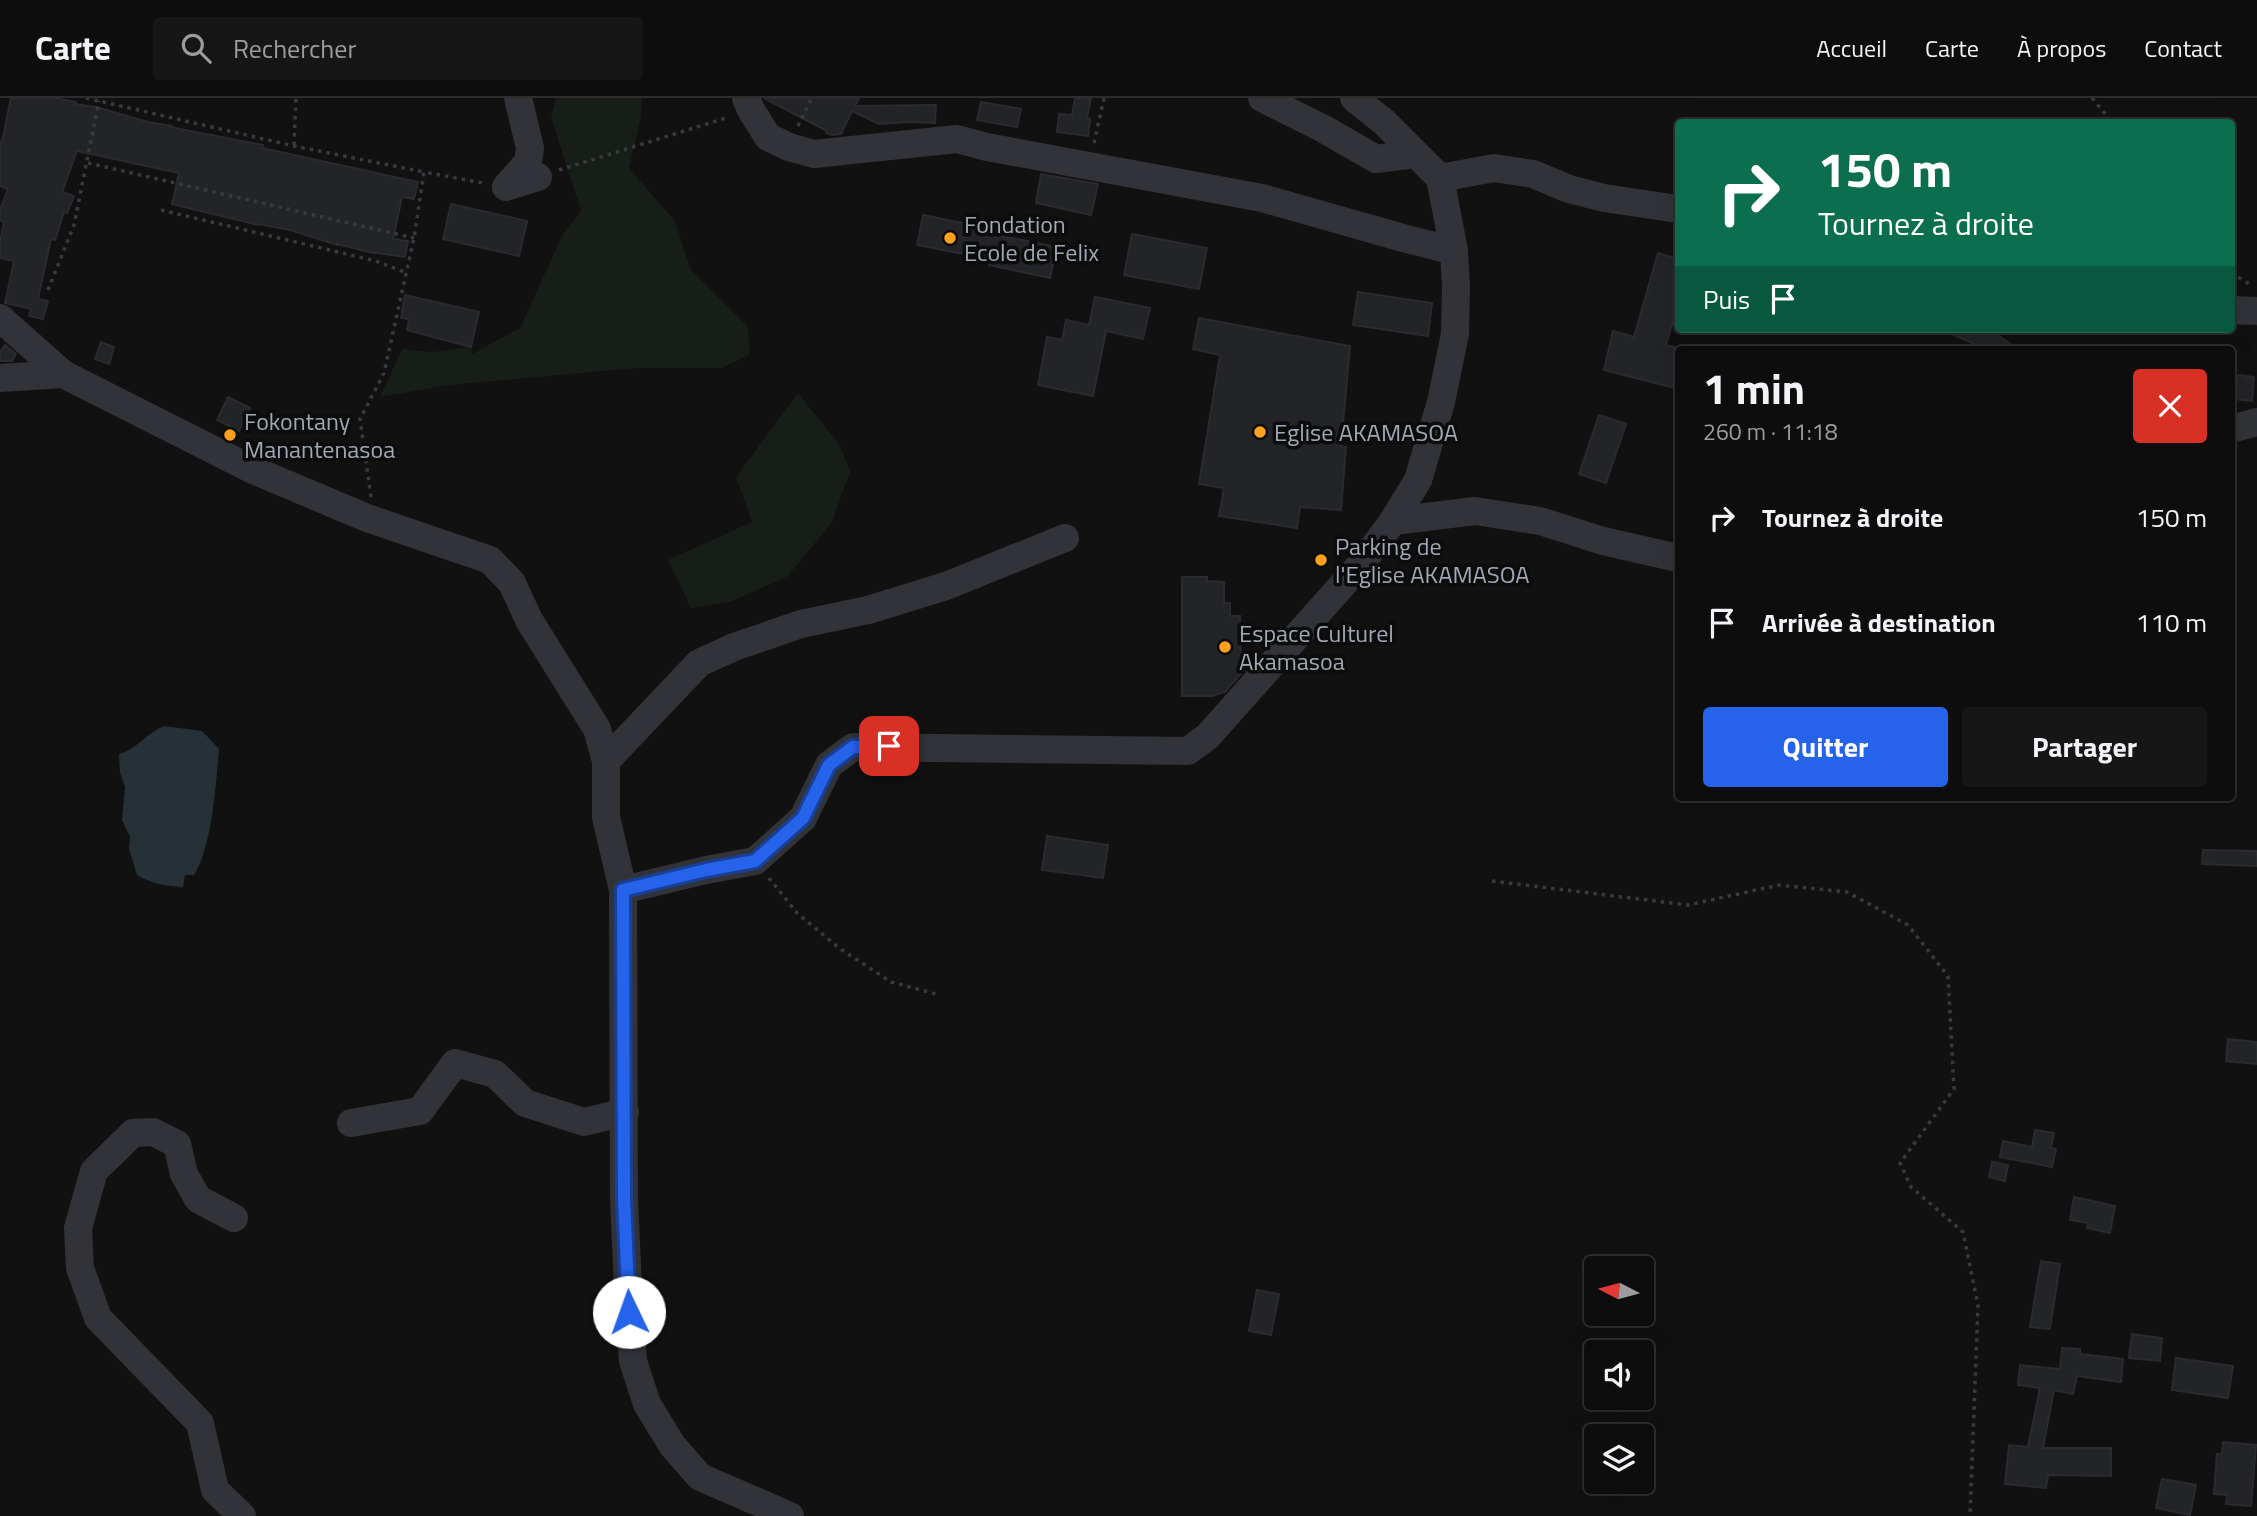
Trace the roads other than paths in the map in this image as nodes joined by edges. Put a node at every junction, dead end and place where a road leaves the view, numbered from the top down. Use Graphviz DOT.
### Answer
graph roads {
  1 [pos="518,98"];
  2 [pos="1262,98"];
  3 [pos="1354,98"];
  4 [pos="748,104"];
  5 [pos="1416,154"];
  6 [pos="538,177"];
  7 [pos="1440,178"];
  8 [pos="1675,209"];
  9 [pos="1454,251"];
  10 [pos="2235,310"];
  11 [pos="2257,311"];
  12 [pos="0,318"];
  13 [pos="63,374"];
  14 [pos="0,378"];
  15 [pos="2257,422"];
  16 [pos="2235,428"];
  17 [pos="1393,521"];
  18 [pos="1065,538"];
  19 [pos="1675,557"];
  20 [pos="606,761"];
  21 [pos="623,890"];
  22 [pos="625,1112"];
  23 [pos="351,1123"];
  24 [pos="234,1219"];
  25 [pos="242,1516"];
  26 [pos="790,1516"];
  1 -- 6 [label="street"];
  2 -- 5 [label="street"];
  3 -- 5 [label="street"];
  4 -- 9 [label="street"];
  5 -- 7 [label="street"];
  7 -- 8 [label="street"];
  7 -- 9 [label="street"];
  9 -- 17 [label="street"];
  10 -- 11 [label="street"];
  12 -- 13 [label="street"];
  13 -- 14 [label="street"];
  13 -- 20 [label="street"];
  15 -- 16 [label="street"];
  17 -- 19 [label="street"];
  17 -- 21 [label="street"];
  18 -- 20 [label="street"];
  20 -- 21 [label="street"];
  21 -- 22 [label="street"];
  22 -- 23 [label="street"];
  22 -- 26 [label="street"];
  24 -- 25 [label="street"];
}
